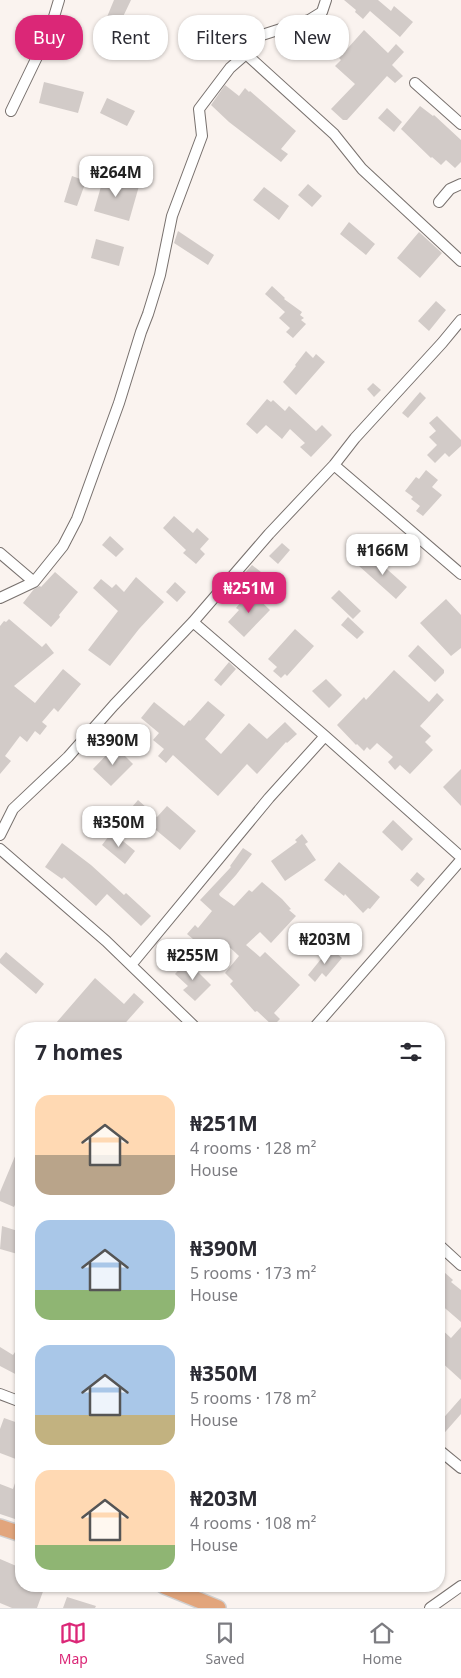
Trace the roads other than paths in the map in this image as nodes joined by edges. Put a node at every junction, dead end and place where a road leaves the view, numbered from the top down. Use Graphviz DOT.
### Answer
graph roads {
  1 [pos="59,0"];
  2 [pos="326,0"];
  3 [pos="265,34"];
  4 [pos="239,60"];
  5 [pos="253,60"];
  6 [pos="415,83"];
  7 [pos="11,111"];
  8 [pos="461,124"];
  9 [pos="461,184"];
  10 [pos="439,202"];
  11 [pos="461,261"];
  12 [pos="461,320"];
  13 [pos="334,465"];
  14 [pos="0,552"];
  15 [pos="461,574"];
  16 [pos="34,582"];
  17 [pos="0,598"];
  18 [pos="193,622"];
  19 [pos="325,736"];
  20 [pos="0,835"];
  21 [pos="0,849"];
  22 [pos="461,858"];
  23 [pos="132,966"];
  24 [pos="190,1022"];
  25 [pos="319,1022"];
  26 [pos="445,1251"];
  27 [pos="461,1265"];
  28 [pos="0,1394"];
  29 [pos="15,1400"];
  30 [pos="445,1455"];
  31 [pos="461,1468"];
  32 [pos="0,1527"];
  33 [pos="15,1532"];
  34 [pos="461,1586"];
  35 [pos="179,1592"];
  36 [pos="218,1608"];
  37 [pos="430,1608"];
  1 -- 7 [label="street"];
  2 -- 3 [label="street"];
  4 -- 16 [label="street"];
  5 -- 11 [label="street"];
  6 -- 8 [label="street"];
  9 -- 10 [label="street"];
  12 -- 13 [label="street"];
  13 -- 15 [label="street"];
  13 -- 18 [label="street"];
  14 -- 16 [label="street"];
  16 -- 17 [label="street"];
  18 -- 19 [label="street"];
  18 -- 20 [label="street"];
  19 -- 22 [label="street"];
  19 -- 23 [label="street"];
  21 -- 23 [label="street"];
  22 -- 25 [label="street"];
  23 -- 24 [label="street"];
  26 -- 27 [label="street"];
  28 -- 29 [label="street"];
  30 -- 31 [label="street"];
  32 -- 33 [label="main road"];
  34 -- 37 [label="street"];
  35 -- 36 [label="main road"];
}
